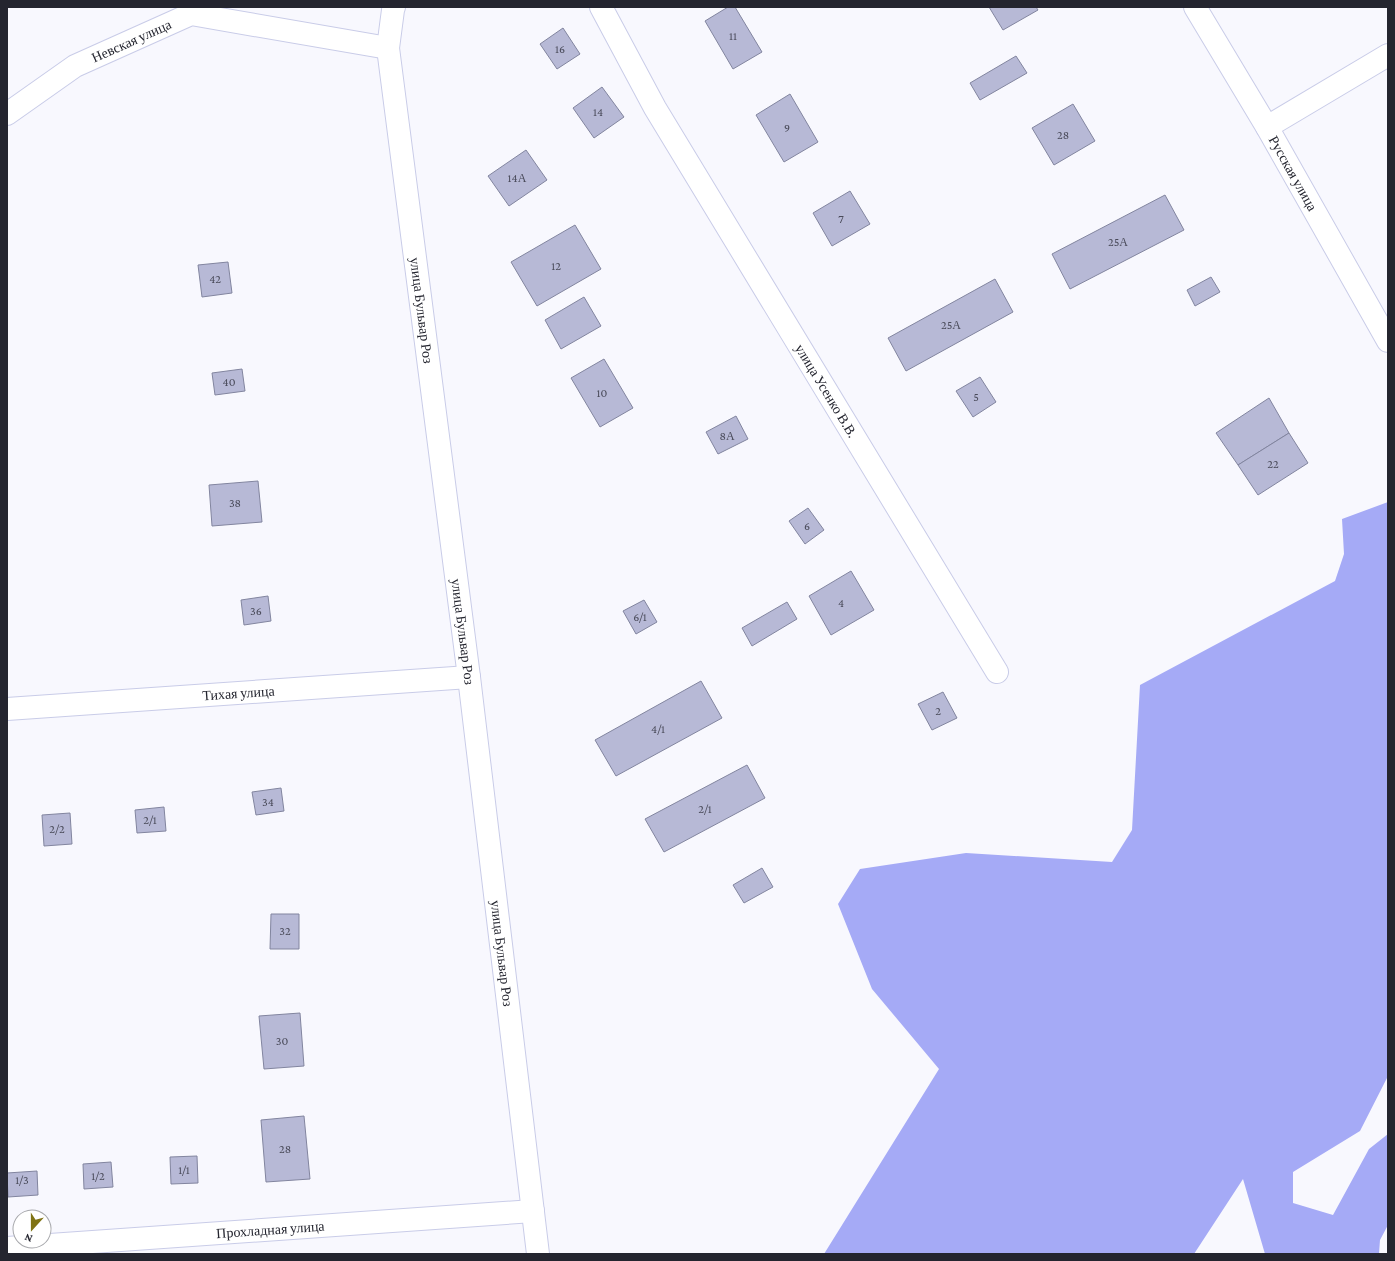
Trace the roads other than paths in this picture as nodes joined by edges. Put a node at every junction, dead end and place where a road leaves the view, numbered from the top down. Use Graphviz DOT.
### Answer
graph roads {
  1 [pos="602,7"];
  2 [pos="1195,7"];
  3 [pos="394,8"];
  4 [pos="388,48"];
  5 [pos="1388,55"];
  6 [pos="7,114"];
  7 [pos="1267,127"];
  8 [pos="1388,341"];
  9 [pos="997,672"];
  10 [pos="469,677"];
  11 [pos="7,709"];
  12 [pos="533,1210"];
  13 [pos="7,1248"];
  14 [pos="538,1254"];
  1 -- 9 [label="street, улица Усенко В.В."];
  2 -- 7 [label="street, Русская улица"];
  3 -- 4 [label="street, улица Бульвар Роз"];
  4 -- 6 [label="street, Невская улица"];
  4 -- 10 [label="street, улица Бульвар Роз"];
  5 -- 7 [label="street"];
  7 -- 8 [label="street, Русская улица"];
  10 -- 11 [label="street, Тихая улица"];
  10 -- 12 [label="street, улица Бульвар Роз"];
  12 -- 13 [label="street, Прохладная улица"];
  12 -- 14 [label="street, улица Бульвар Роз"];
}
